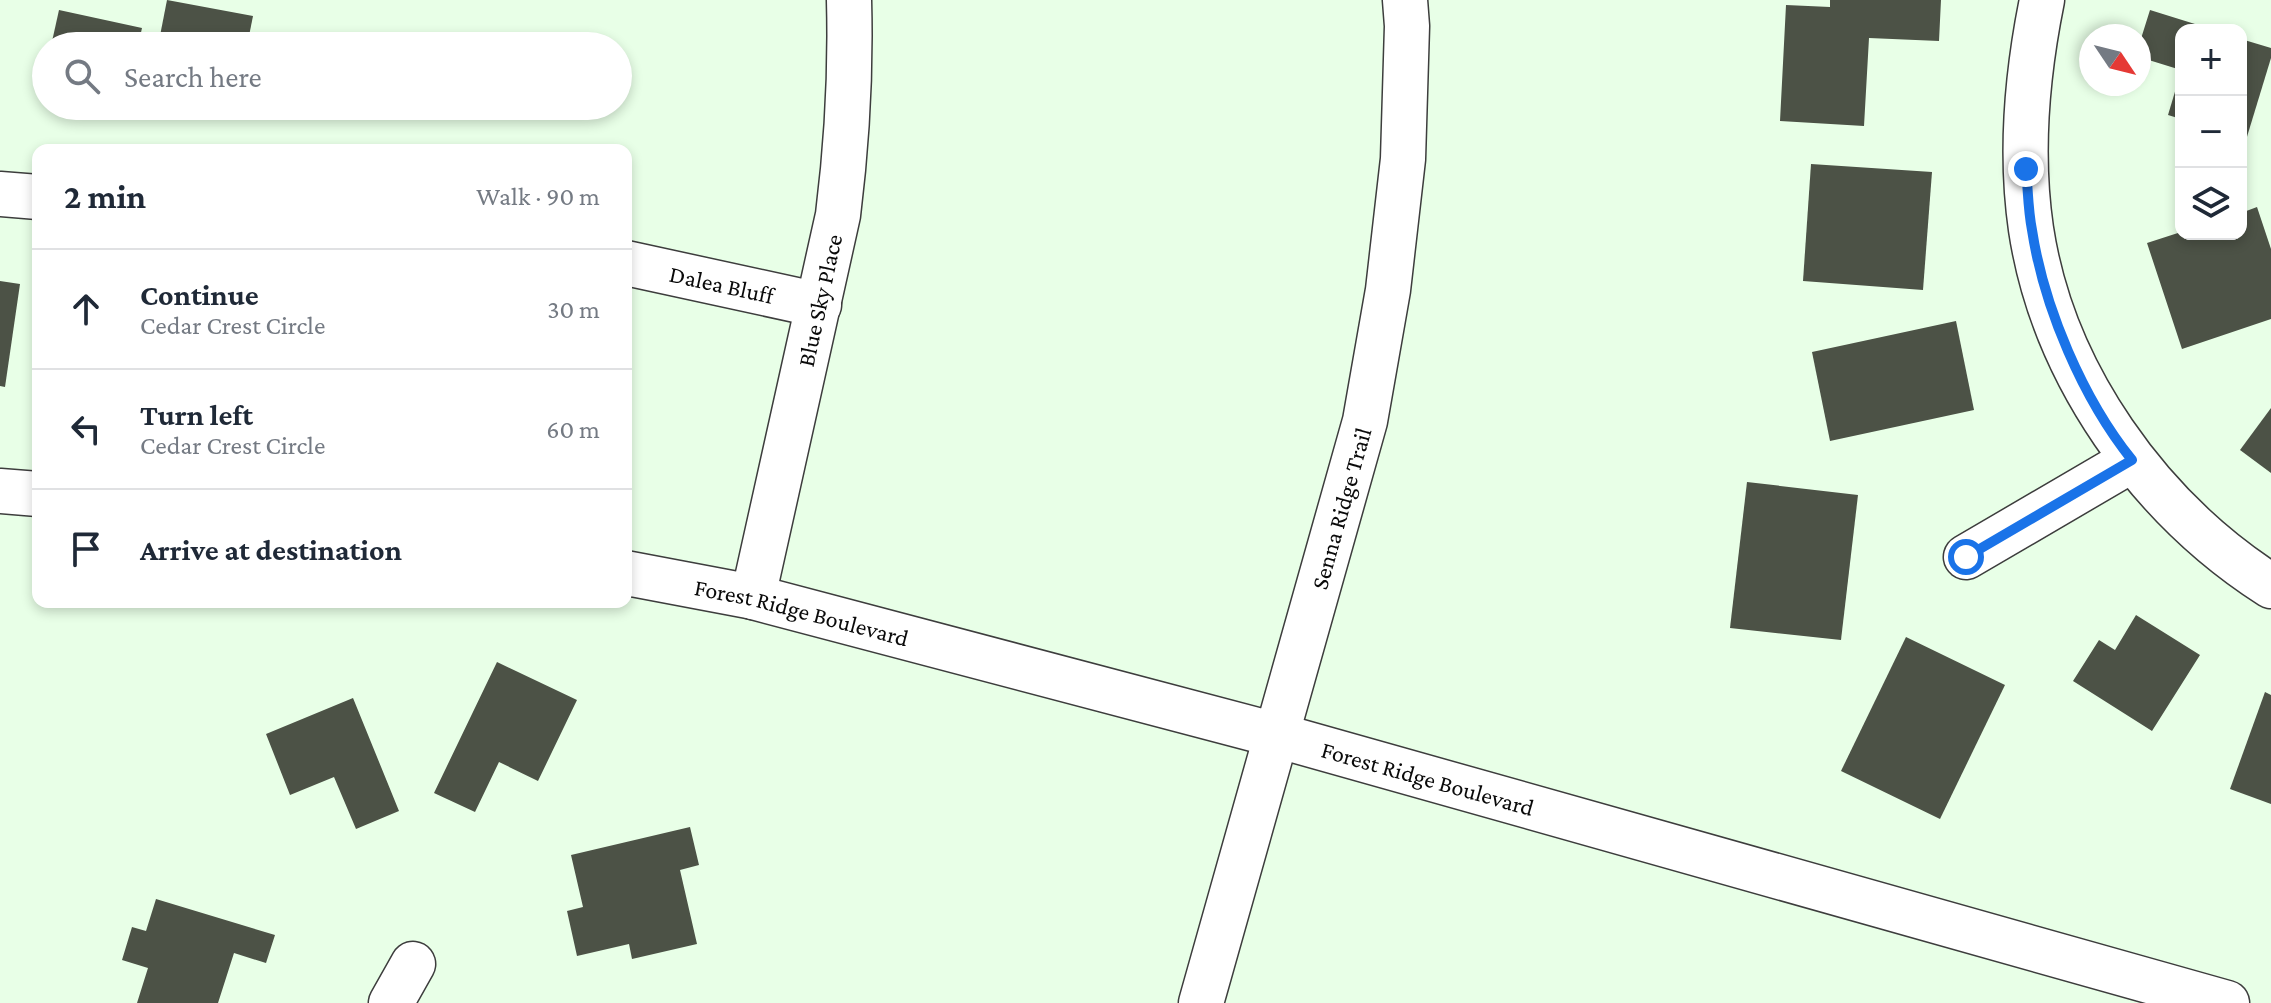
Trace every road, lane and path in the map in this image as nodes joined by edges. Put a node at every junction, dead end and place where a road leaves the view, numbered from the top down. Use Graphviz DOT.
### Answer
graph roads {
  1 [pos="849,0"];
  2 [pos="1405,0"];
  3 [pos="2042,0"];
  4 [pos="0,194"];
  5 [pos="32,197"];
  6 [pos="632,264"];
  7 [pos="819,305"];
  8 [pos="2132,460"];
  9 [pos="0,491"];
  10 [pos="32,494"];
  11 [pos="1966,557"];
  12 [pos="632,574"];
  13 [pos="2271,586"];
  14 [pos="753,597"];
  15 [pos="1276,735"];
  16 [pos="413,964"];
  17 [pos="391,1003"];
  18 [pos="1201,1003"];
  19 [pos="2227,1003"];
  1 -- 7 [label="street, Blue Sky Place"];
  2 -- 15 [label="street, Senna Ridge Trail"];
  3 -- 8 [label="street"];
  4 -- 5 [label="street"];
  6 -- 7 [label="street, Dalea Bluff"];
  7 -- 14 [label="street, Blue Sky Place"];
  8 -- 11 [label="street"];
  8 -- 13 [label="street"];
  9 -- 10 [label="street"];
  12 -- 14 [label="street, Forest Ridge Boulevard"];
  14 -- 15 [label="street, Forest Ridge Boulevard"];
  15 -- 18 [label="street, Senna Ridge Trail"];
  15 -- 19 [label="street, Forest Ridge Boulevard"];
  16 -- 17 [label="street"];
}
